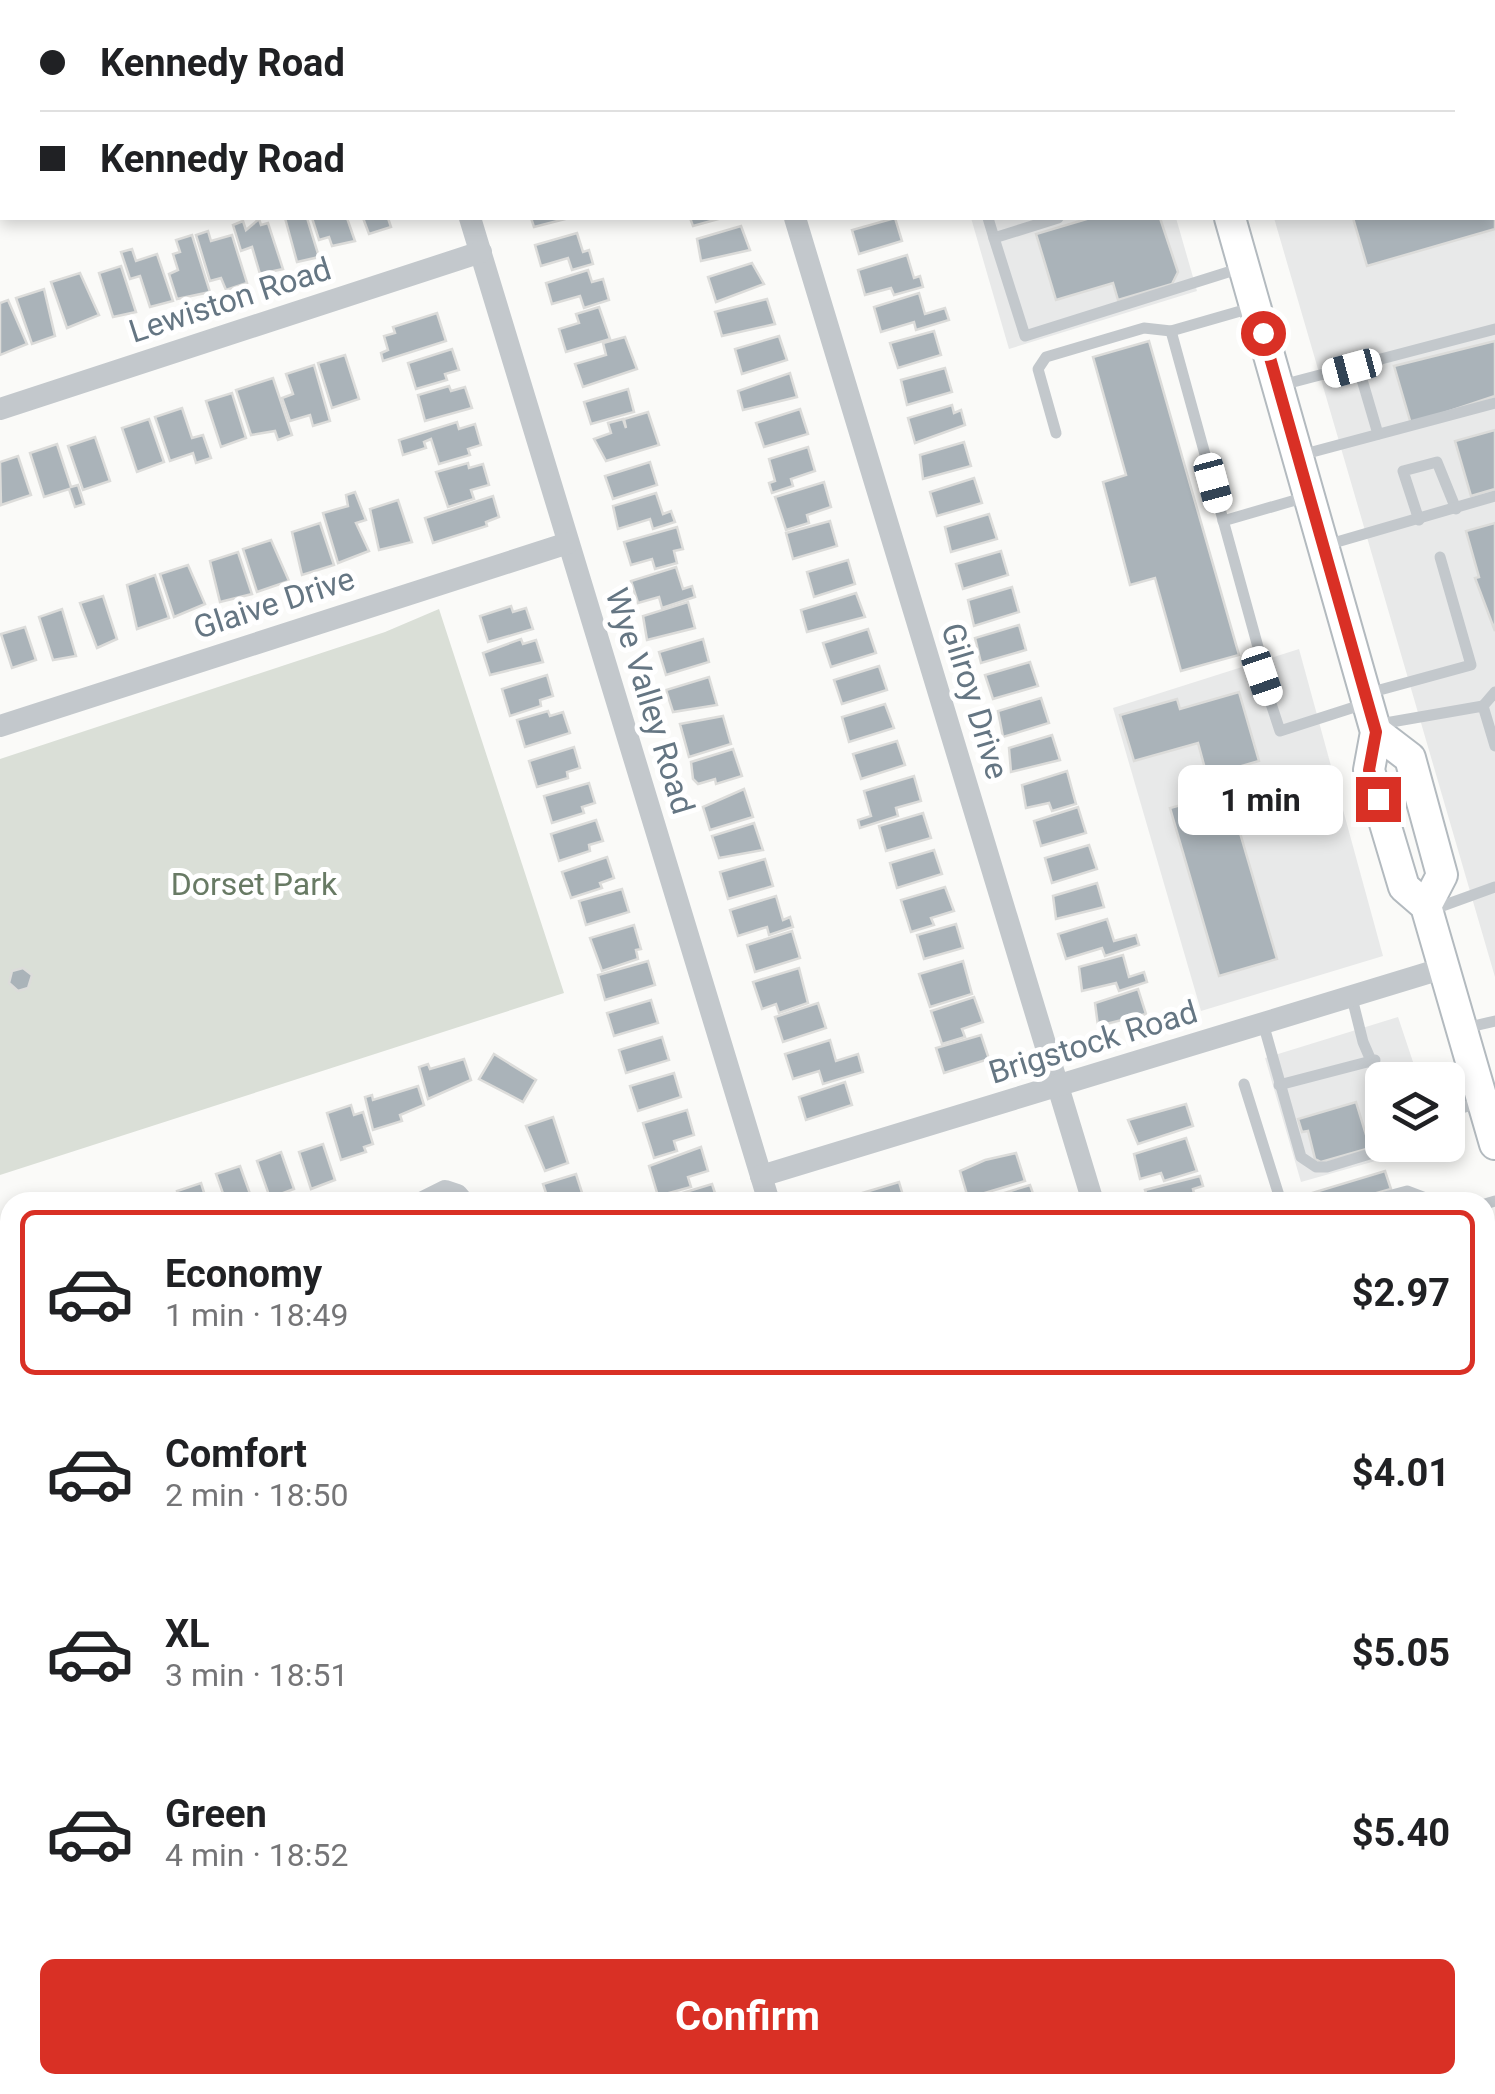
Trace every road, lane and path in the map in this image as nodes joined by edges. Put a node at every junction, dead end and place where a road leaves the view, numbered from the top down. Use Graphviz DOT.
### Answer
graph roads {
  1 [pos="471,220"];
  2 [pos="797,220"];
  3 [pos="989,220"];
  4 [pos="1052,220"];
  5 [pos="1231,220"];
  6 [pos="994,238"];
  7 [pos="481,252"];
  8 [pos="1244,267"];
  9 [pos="1255,307"];
  10 [pos="1495,328"];
  11 [pos="1171,331"];
  12 [pos="1358,366"];
  13 [pos="1278,386"];
  14 [pos="1495,403"];
  15 [pos="0,409"];
  16 [pos="1056,433"];
  17 [pos="1378,434"];
  18 [pos="1298,456"];
  19 [pos="1309,496"];
  20 [pos="1495,496"];
  21 [pos="1456,509"];
  22 [pos="1419,520"];
  23 [pos="1224,521"];
  24 [pos="568,542"];
  25 [pos="1324,546"];
  26 [pos="1440,557"];
  27 [pos="1258,647"];
  28 [pos="1262,676"];
  29 [pos="1495,692"];
  30 [pos="1483,706"];
  31 [pos="1371,714"];
  32 [pos="0,726"];
  33 [pos="1495,746"];
  34 [pos="1495,886"];
  35 [pos="1427,909"];
  36 [pos="1444,968"];
  37 [pos="1352,998"];
  38 [pos="1495,1021"];
  39 [pos="1263,1023"];
  40 [pos="1461,1029"];
  41 [pos="1374,1060"];
  42 [pos="1244,1084"];
  43 [pos="1280,1085"];
  44 [pos="1058,1088"];
  45 [pos="1465,1116"];
  46 [pos="1490,1122"];
  47 [pos="1365,1154"];
  48 [pos="761,1176"];
  49 [pos="766,1192"];
  50 [pos="1089,1192"];
  51 [pos="1278,1192"];
  1 -- 7 [label="street, Wye Valley Road"];
  2 -- 44 [label="street, Gilroy Drive"];
  3 -- 6 [label="lane"];
  4 -- 6 [label="lane"];
  5 -- 8 [label="main road"];
  6 -- 8 [label="lane"];
  7 -- 15 [label="street, Lewiston Road"];
  7 -- 24 [label="street, Wye Valley Road"];
  8 -- 9 [label="main road"];
  9 -- 11 [label="lane"];
  9 -- 13 [label="main road"];
  10 -- 12 [label="lane"];
  11 -- 16 [label="lane"];
  11 -- 23 [label="lane"];
  12 -- 13 [label="lane"];
  12 -- 17 [label="lane"];
  13 -- 18 [label="main road"];
  14 -- 17 [label="lane"];
  17 -- 18 [label="lane"];
  18 -- 19 [label="main road"];
  19 -- 23 [label="lane"];
  19 -- 25 [label="main road"];
  20 -- 21 [label="lane"];
  21 -- 22 [label="lane"];
  21 -- 22 [label="lane"];
  22 -- 25 [label="lane"];
  23 -- 27 [label="lane"];
  24 -- 32 [label="street, Glaive Drive"];
  24 -- 48 [label="street, Wye Valley Road"];
  25 -- 31 [label="main road"];
  26 -- 31 [label="lane"];
  28 -- 31 [label="lane"];
  29 -- 30 [label="lane"];
  30 -- 31 [label="lane"];
  30 -- 33 [label="lane"];
  31 -- 35 [label="main road"];
  31 -- 35 [label="main road"];
  34 -- 35 [label="lane"];
  35 -- 36 [label="main road"];
  36 -- 37 [label="street, Brigstock Road"];
  36 -- 40 [label="main road"];
  37 -- 39 [label="street, Brigstock Road"];
  37 -- 41 [label="lane"];
  38 -- 40 [label="lane"];
  39 -- 43 [label="lane"];
  39 -- 44 [label="street, Brigstock Road"];
  40 -- 46 [label="main road"];
  41 -- 43 [label="lane"];
  42 -- 51 [label="lane"];
  43 -- 47 [label="lane"];
  44 -- 48 [label="street, Brigstock Road"];
  44 -- 50 [label="street, Gilroy Drive"];
  45 -- 46 [label="lane"];
  48 -- 49 [label="street, Wye Valley Road"];
}
